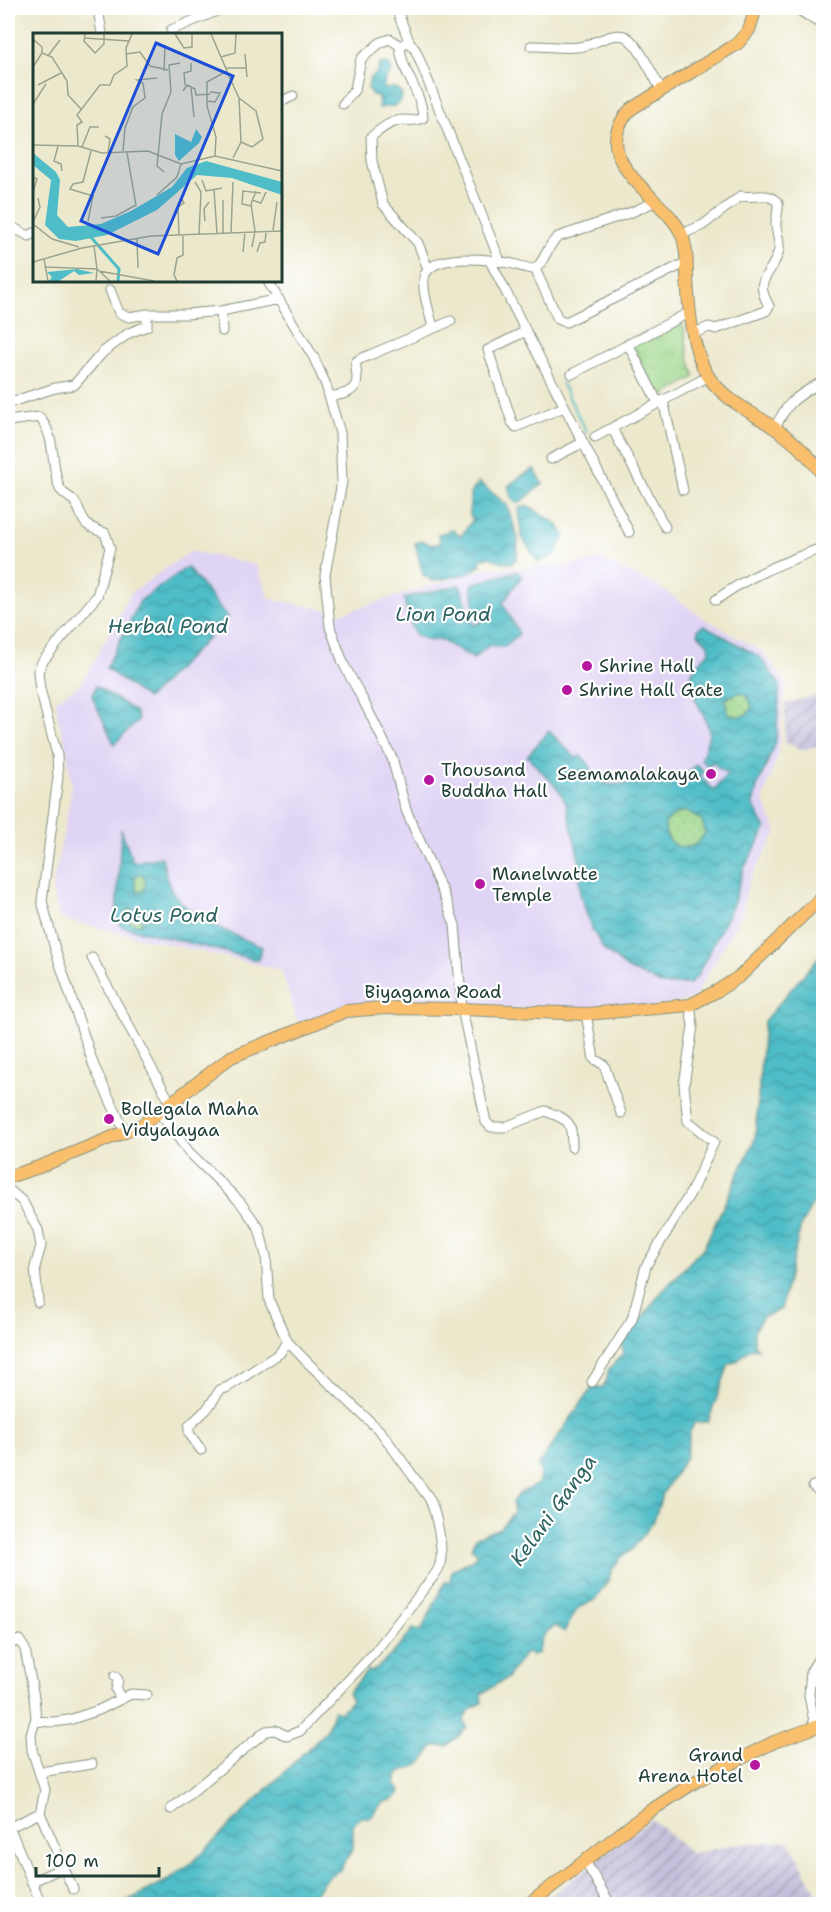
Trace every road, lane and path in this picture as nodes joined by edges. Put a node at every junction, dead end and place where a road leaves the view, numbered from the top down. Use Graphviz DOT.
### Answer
graph roads {
  1 [pos="98,8"];
  2 [pos="224,8"];
  3 [pos="396,8"];
  4 [pos="756,8"];
  5 [pos="796,8"];
  6 [pos="824,26"];
  7 [pos="171,30"];
  8 [pos="102,33"];
  9 [pos="404,43"];
  10 [pos="531,46"];
  11 [pos="661,89"];
  12 [pos="293,96"];
  13 [pos="282,101"];
  14 [pos="343,104"];
  15 [pos="654,202"];
  16 [pos="8,225"];
  17 [pos="33,234"];
  18 [pos="682,234"];
  19 [pos="495,261"];
  20 [pos="687,262"];
  21 [pos="428,269"];
  22 [pos="535,269"];
  23 [pos="268,282"];
  24 [pos="110,290"];
  25 [pos="279,299"];
  26 [pos="221,310"];
  27 [pos="690,312"];
  28 [pos="147,314"];
  29 [pos="451,321"];
  30 [pos="433,328"];
  31 [pos="222,331"];
  32 [pos="526,332"];
  33 [pos="694,333"];
  34 [pos="628,344"];
  35 [pos="572,374"];
  36 [pos="709,376"];
  37 [pos="824,380"];
  38 [pos="330,398"];
  39 [pos="661,402"];
  40 [pos="8,404"];
  41 [pos="564,407"];
  42 [pos="8,421"];
  43 [pos="612,428"];
  44 [pos="775,428"];
  45 [pos="595,436"];
  46 [pos="582,443"];
  47 [pos="551,459"];
  48 [pos="824,477"];
  49 [pos="683,490"];
  50 [pos="665,527"];
  51 [pos="629,532"];
  52 [pos="824,547"];
  53 [pos="716,600"];
  54 [pos="824,896"];
  55 [pos="92,958"];
  56 [pos="690,1005"];
  57 [pos="462,1009"];
  58 [pos="586,1014"];
  59 [pos="170,1102"];
  60 [pos="158,1111"];
  61 [pos="621,1113"];
  62 [pos="124,1132"];
  63 [pos="572,1146"];
  64 [pos="8,1177"];
  65 [pos="8,1189"];
  66 [pos="38,1302"];
  67 [pos="287,1341"];
  68 [pos="592,1382"];
  69 [pos="201,1450"];
  70 [pos="813,1486"];
  71 [pos="824,1495"];
  72 [pos="8,1645"];
  73 [pos="824,1650"];
  74 [pos="115,1676"];
  75 [pos="147,1695"];
  76 [pos="121,1698"];
  77 [pos="35,1722"];
  78 [pos="819,1726"];
  79 [pos="92,1764"];
  80 [pos="40,1772"];
  81 [pos="171,1809"];
  82 [pos="40,1813"];
  83 [pos="8,1827"];
  84 [pos="585,1861"];
  85 [pos="64,1867"];
  86 [pos="31,1882"];
  87 [pos="73,1889"];
  88 [pos="41,1905"];
  89 [pos="529,1905"];
  90 [pos="610,1905"];
  1 -- 8 [label="street"];
  2 -- 7 [label="street"];
  3 -- 9 [label="street"];
  4 -- 11 [label="main road"];
  5 -- 6 [label="street"];
  9 -- 14 [label="street"];
  9 -- 19 [label="street"];
  9 -- 21 [label="street"];
  10 -- 11 [label="street"];
  11 -- 15 [label="main road"];
  12 -- 13 [label="street"];
  15 -- 18 [label="main road"];
  15 -- 22 [label="street"];
  16 -- 17 [label="street"];
  18 -- 20 [label="main road"];
  18 -- 33 [label="street"];
  19 -- 21 [label="street"];
  19 -- 22 [label="street"];
  19 -- 32 [label="street"];
  20 -- 22 [label="street"];
  20 -- 27 [label="main road"];
  21 -- 30 [label="street"];
  23 -- 25 [label="street"];
  24 -- 28 [label="street"];
  25 -- 26 [label="street"];
  25 -- 38 [label="street"];
  26 -- 28 [label="street"];
  26 -- 31 [label="street"];
  27 -- 33 [label="main road"];
  27 -- 34 [label="street"];
  28 -- 40 [label="street"];
  29 -- 30 [label="street"];
  30 -- 38 [label="street"];
  32 -- 41 [label="street"];
  32 -- 41 [label="street"];
  33 -- 36 [label="main road"];
  34 -- 35 [label="street"];
  34 -- 39 [label="street"];
  36 -- 39 [label="street"];
  36 -- 44 [label="main road"];
  37 -- 44 [label="street"];
  38 -- 57 [label="street"];
  39 -- 43 [label="street"];
  39 -- 49 [label="street"];
  41 -- 46 [label="street"];
  42 -- 62 [label="street"];
  43 -- 45 [label="street"];
  43 -- 50 [label="street"];
  44 -- 48 [label="main road"];
  46 -- 47 [label="street"];
  46 -- 51 [label="street"];
  52 -- 53 [label="street"];
  54 -- 56 [label="main road, Biyagama Road"];
  55 -- 59 [label="street"];
  56 -- 58 [label="main road, Biyagama Road"];
  56 -- 68 [label="street"];
  57 -- 58 [label="main road, Biyagama Road"];
  57 -- 59 [label="main road, Biyagama Road"];
  57 -- 63 [label="street"];
  58 -- 61 [label="street"];
  59 -- 60 [label="main road, Biyagama Road"];
  60 -- 62 [label="main road, Biyagama Road"];
  60 -- 67 [label="street"];
  62 -- 64 [label="main road, Biyagama Road"];
  65 -- 66 [label="street"];
  67 -- 69 [label="street"];
  67 -- 81 [label="street"];
  70 -- 71 [label="street"];
  72 -- 77 [label="street"];
  73 -- 78 [label="street"];
  74 -- 76 [label="street"];
  75 -- 76 [label="street"];
  76 -- 77 [label="street"];
  77 -- 80 [label="street"];
  78 -- 84 [label="main road"];
  79 -- 80 [label="street"];
  80 -- 82 [label="street"];
  82 -- 83 [label="street"];
  82 -- 85 [label="street"];
  83 -- 86 [label="street"];
  84 -- 89 [label="main road"];
  84 -- 90 [label="street"];
  85 -- 86 [label="street"];
  85 -- 87 [label="street"];
  86 -- 88 [label="street"];
}
